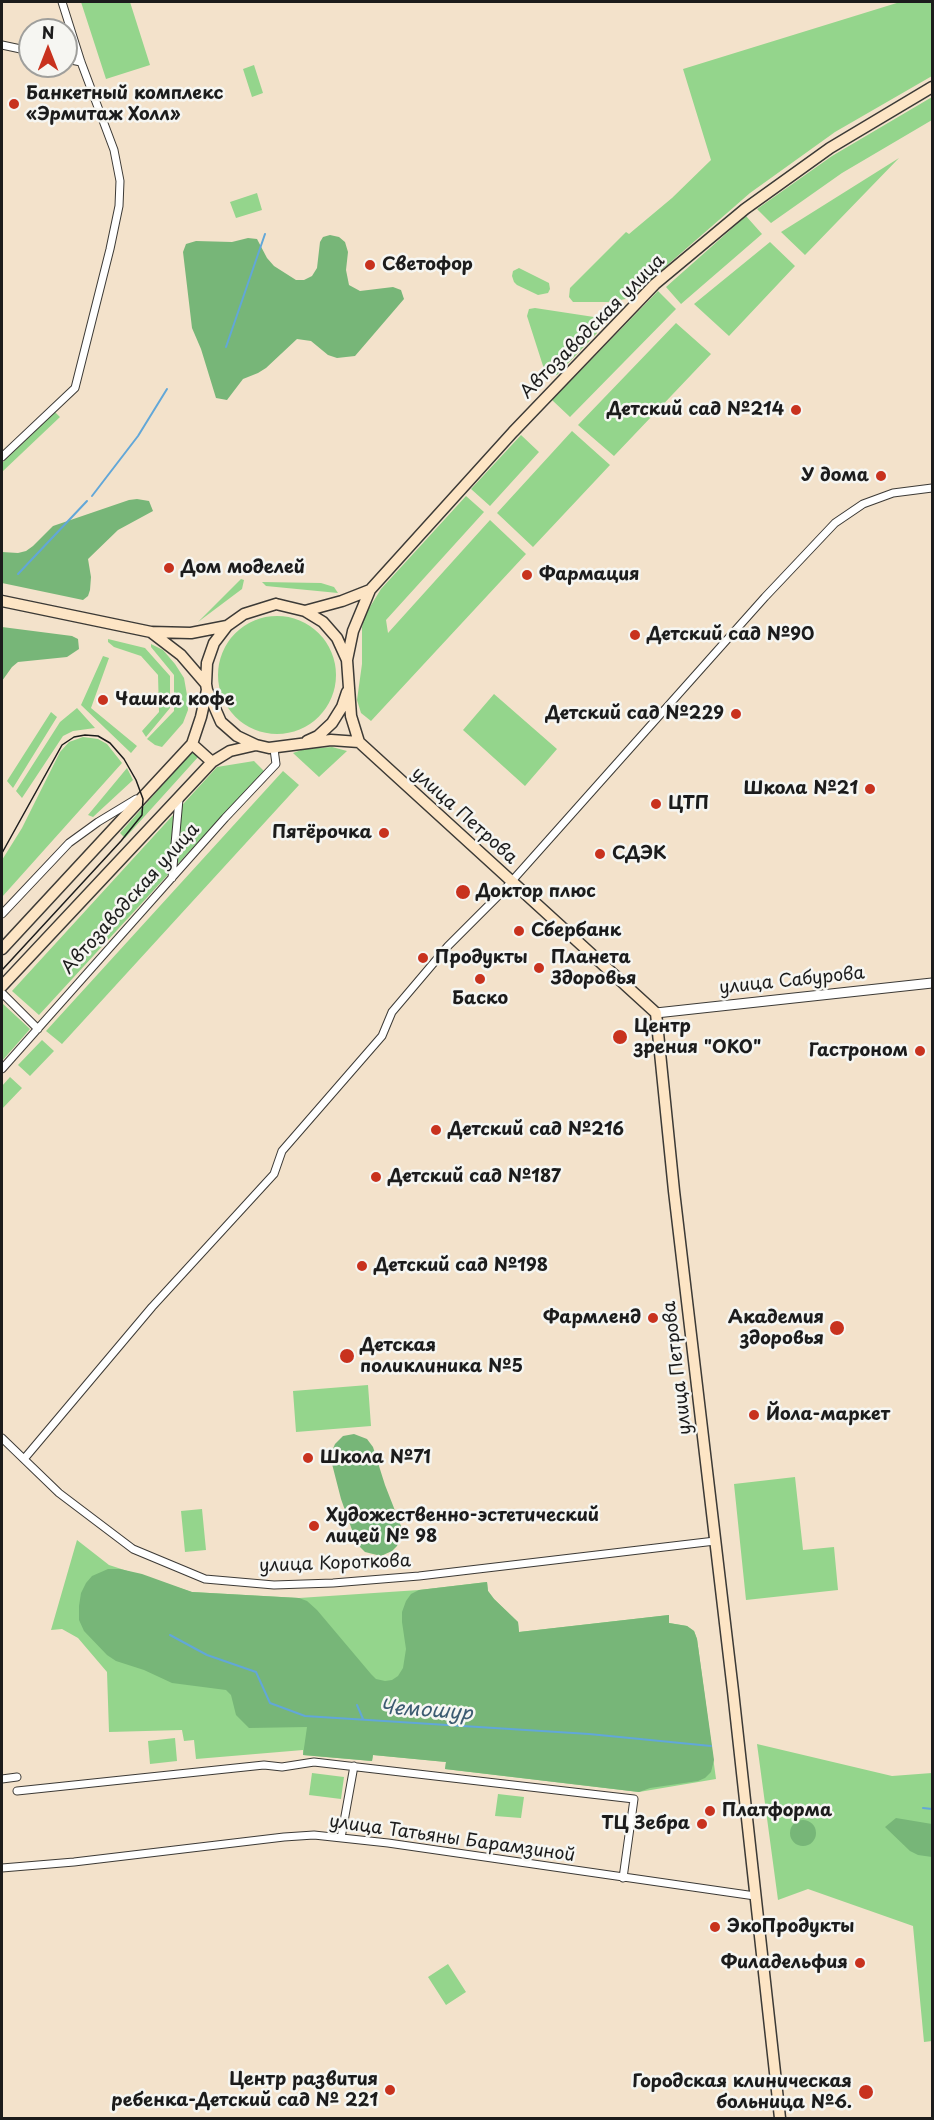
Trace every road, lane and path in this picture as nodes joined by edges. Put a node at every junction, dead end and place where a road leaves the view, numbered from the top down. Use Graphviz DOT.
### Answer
graph roads {
  1 [pos="62,2"];
  2 [pos="2,45"];
  3 [pos="18,48"];
  4 [pos="78,61"];
  5 [pos="81,62"];
  6 [pos="933,87"];
  7 [pos="2,456"];
  8 [pos="933,488"];
  9 [pos="370,590"];
  10 [pos="2,601"];
  11 [pos="305,611"];
  12 [pos="227,626"];
  13 [pos="151,632"];
  14 [pos="347,660"];
  15 [pos="206,687"];
  16 [pos="348,689"];
  17 [pos="359,742"];
  18 [pos="192,744"];
  19 [pos="302,744"];
  20 [pos="256,745"];
  21 [pos="274,749"];
  22 [pos="212,762"];
  23 [pos="146,794"];
  24 [pos="179,799"];
  25 [pos="172,878"];
  26 [pos="511,881"];
  27 [pos="2,914"];
  28 [pos="2,949"];
  29 [pos="933,983"];
  30 [pos="2,986"];
  31 [pos="2,993"];
  32 [pos="656,1013"];
  33 [pos="38,1029"];
  34 [pos="2,1069"];
  35 [pos="2,1438"];
  36 [pos="24,1459"];
  37 [pos="715,1541"];
  38 [pos="354,1766"];
  39 [pos="17,1778"];
  40 [pos="2,1779"];
  41 [pos="17,1791"];
  42 [pos="341,1838"];
  43 [pos="2,1868"];
  44 [pos="623,1878"];
  45 [pos="755,1896"];
  46 [pos="780,2118"];
  1 -- 5 [label="street"];
  2 -- 3 [label="street"];
  4 -- 5 [label="street"];
  5 -- 7 [label="street"];
  6 -- 9 [label="main road, Автозаводская улица"];
  8 -- 26 [label="street"];
  9 -- 11 [label="main road"];
  9 -- 14 [label="main road"];
  10 -- 13 [label="main road"];
  11 -- 12 [label="main road"];
  11 -- 14 [label="main road"];
  12 -- 13 [label="main road"];
  12 -- 15 [label="main road"];
  13 -- 15 [label="main road"];
  14 -- 16 [label="main road"];
  15 -- 18 [label="main road"];
  15 -- 20 [label="main road"];
  16 -- 17 [label="main road"];
  16 -- 19 [label="main road"];
  17 -- 19 [label="main road"];
  17 -- 26 [label="main road, улица Петрова"];
  18 -- 22 [label="main road"];
  18 -- 23 [label="main road"];
  19 -- 21 [label="main road"];
  20 -- 21 [label="main road"];
  20 -- 22 [label="main road, Автозаводская улица"];
  21 -- 25 [label="street, Автозаводская улица"];
  22 -- 24 [label="main road, Автозаводская улица"];
  23 -- 27 [label="street"];
  23 -- 28 [label="main road"];
  24 -- 25 [label="street"];
  24 -- 30 [label="main road, Автозаводская улица"];
  25 -- 33 [label="street, Автозаводская улица"];
  26 -- 32 [label="main road, улица Петрова"];
  26 -- 36 [label="street"];
  29 -- 32 [label="street, улица Сабурова"];
  31 -- 33 [label="street"];
  32 -- 37 [label="main road, улица Петрова"];
  33 -- 34 [label="street, Автозаводская улица"];
  35 -- 36 [label="street, улица Короткова"];
  36 -- 37 [label="street, улица Короткова"];
  37 -- 45 [label="main road, улица Петрова"];
  38 -- 41 [label="street"];
  38 -- 42 [label="street"];
  38 -- 44 [label="street"];
  39 -- 40 [label="street"];
  42 -- 43 [label="street, улица Татьяны Барамзиной"];
  42 -- 44 [label="street, улица Татьяны Барамзиной"];
  44 -- 45 [label="street, улица Татьяны Барамзиной"];
  45 -- 46 [label="main road, улица Петрова"];
}
